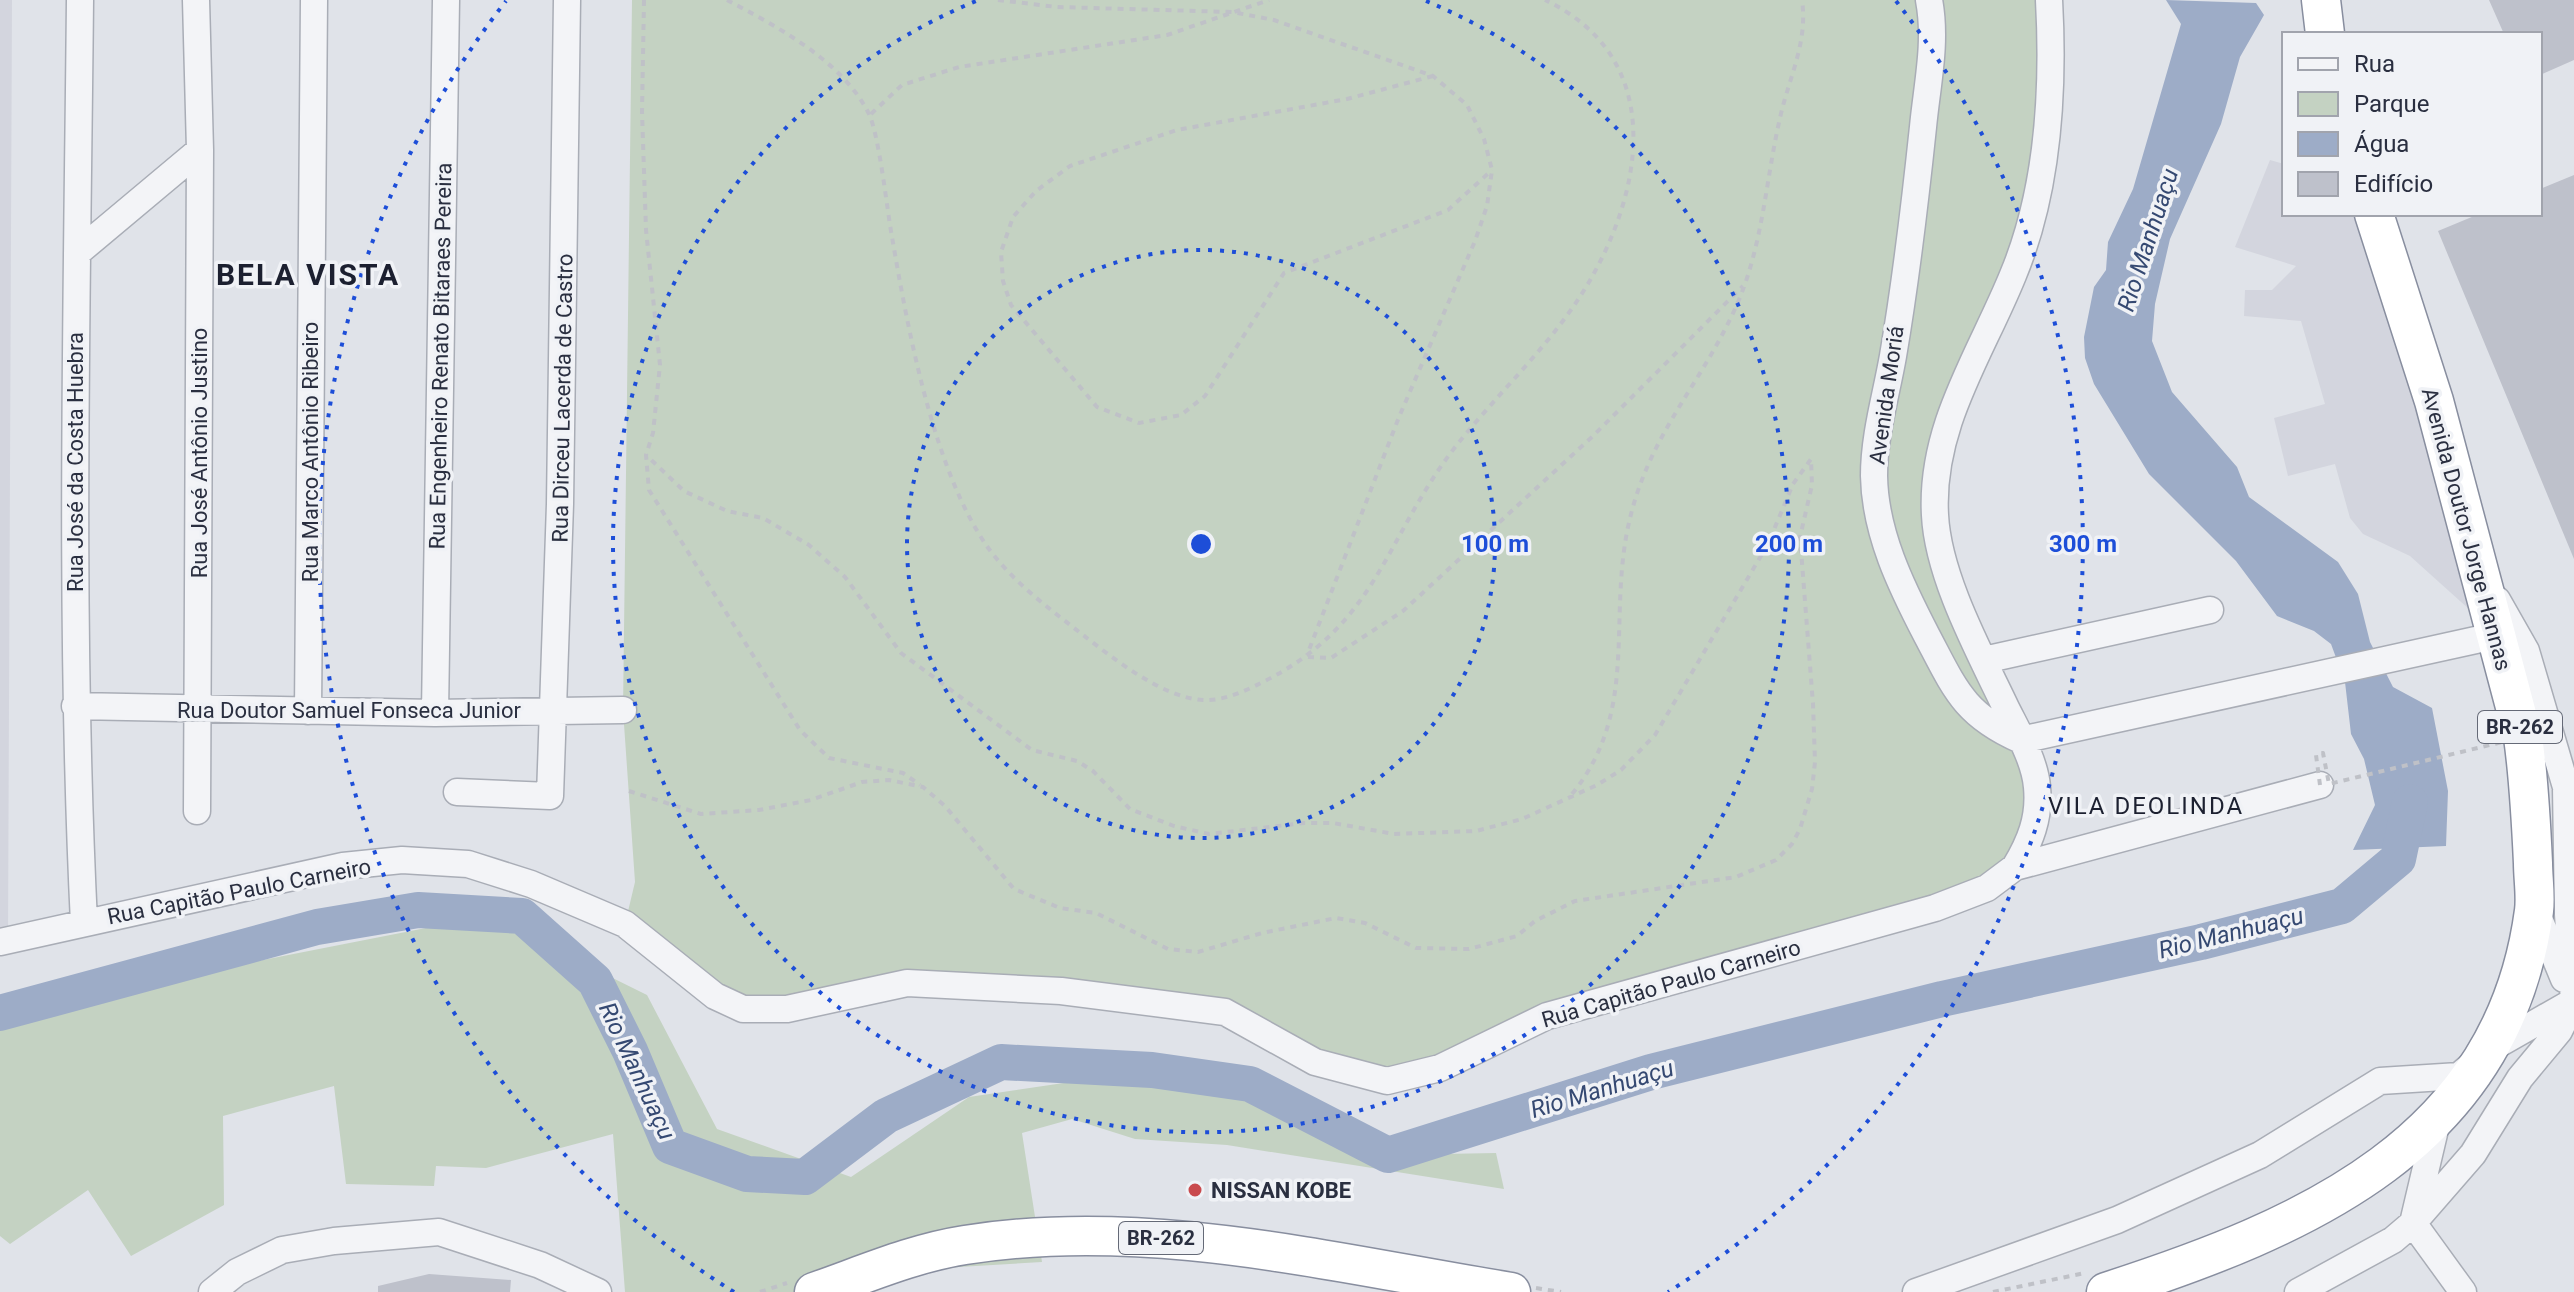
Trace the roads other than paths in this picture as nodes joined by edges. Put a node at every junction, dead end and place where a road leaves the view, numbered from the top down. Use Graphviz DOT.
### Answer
graph roads {
  1 [pos="80,0"];
  2 [pos="196,0"];
  3 [pos="314,0"];
  4 [pos="446,0"];
  5 [pos="567,0"];
  6 [pos="1929,0"];
  7 [pos="2049,0"];
  8 [pos="2321,0"];
  9 [pos="2325,32"];
  10 [pos="200,150"];
  11 [pos="2375,216"];
  12 [pos="77,253"];
  13 [pos="2477,563"];
  14 [pos="2210,610"];
  15 [pos="2494,636"];
  16 [pos="1984,660"];
  17 [pos="75,706"];
  18 [pos="198,710"];
  19 [pos="623,710"];
  20 [pos="308,711"];
  21 [pos="555,711"];
  22 [pos="435,713"];
  23 [pos="2021,740"];
  24 [pos="2320,785"];
  25 [pos="2548,786"];
  26 [pos="457,792"];
  27 [pos="197,811"];
  28 [pos="2015,867"];
  29 [pos="2535,909"];
  30 [pos="84,923"];
  31 [pos="0,942"];
  32 [pos="2574,1001"];
  33 [pos="2490,1049"];
  34 [pos="2437,1121"];
  35 [pos="2413,1223"];
  36 [pos="2100,1281"];
  37 [pos="212,1292"];
  38 [pos="598,1292"];
  39 [pos="814,1292"];
  40 [pos="1511,1292"];
  41 [pos="1916,1292"];
  42 [pos="2299,1292"];
  43 [pos="2463,1292"];
  1 -- 12 [label="street, Rua José da Costa Huebra"];
  2 -- 10 [label="street, Rua José Antônio Justino"];
  3 -- 20 [label="street, Rua Marco Antônio Ribeiro"];
  4 -- 22 [label="street, Rua Engenheiro Renato Bitaraes Pereira"];
  5 -- 21 [label="street, Rua Dirceu Lacerda de Castro"];
  6 -- 23 [label="street, Avenida Moriá"];
  7 -- 16 [label="street"];
  8 -- 9 [label="highway"];
  10 -- 12 [label="street"];
  10 -- 18 [label="street, Rua José Antônio Justino"];
  11 -- 13 [label="highway, Avenida Doutor Jorge Hannas / BR-262"];
  12 -- 17 [label="street, Rua José da Costa Huebra"];
  13 -- 15 [label="highway, Avenida Doutor Jorge Hannas / BR-262"];
  13 -- 25 [label="street"];
  14 -- 16 [label="street"];
  15 -- 23 [label="street"];
  15 -- 25 [label="highway, Avenida Doutor Jorge Hannas / BR-262"];
  16 -- 23 [label="street"];
  17 -- 18 [label="street, Rua Doutor Samuel Fonseca Junior"];
  17 -- 30 [label="street, Rua José da Costa Huebra"];
  18 -- 20 [label="street, Rua Doutor Samuel Fonseca Junior"];
  18 -- 27 [label="street, Rua José Antônio Justino"];
  19 -- 21 [label="street, Rua Doutor Samuel Fonseca Junior"];
  20 -- 22 [label="street, Rua Doutor Samuel Fonseca Junior"];
  21 -- 22 [label="street, Rua Doutor Samuel Fonseca Junior"];
  21 -- 26 [label="street, Rua Dirceu Lacerda de Castro"];
  23 -- 28 [label="street"];
  24 -- 28 [label="street"];
  25 -- 29 [label="highway, Avenida Doutor Jorge Hannas / BR-262"];
  25 -- 32 [label="street"];
  28 -- 30 [label="street, Rua Capitão Paulo Carneiro"];
  29 -- 32 [label="street"];
  29 -- 33 [label="highway, Avenida Doutor Jorge Hannas / BR-262"];
  30 -- 31 [label="street, Rua Capitão Paulo Carneiro"];
  32 -- 33 [label="street"];
  32 -- 35 [label="street"];
  33 -- 34 [label="highway, Avenida Doutor Jorge Hannas / BR-262"];
  33 -- 41 [label="street"];
  34 -- 35 [label="street"];
  34 -- 36 [label="highway, Avenida Doutor Jorge Hannas / BR-262"];
  35 -- 42 [label="street"];
  35 -- 43 [label="street"];
  37 -- 38 [label="street"];
  39 -- 40 [label="highway, BR-262"];
}
